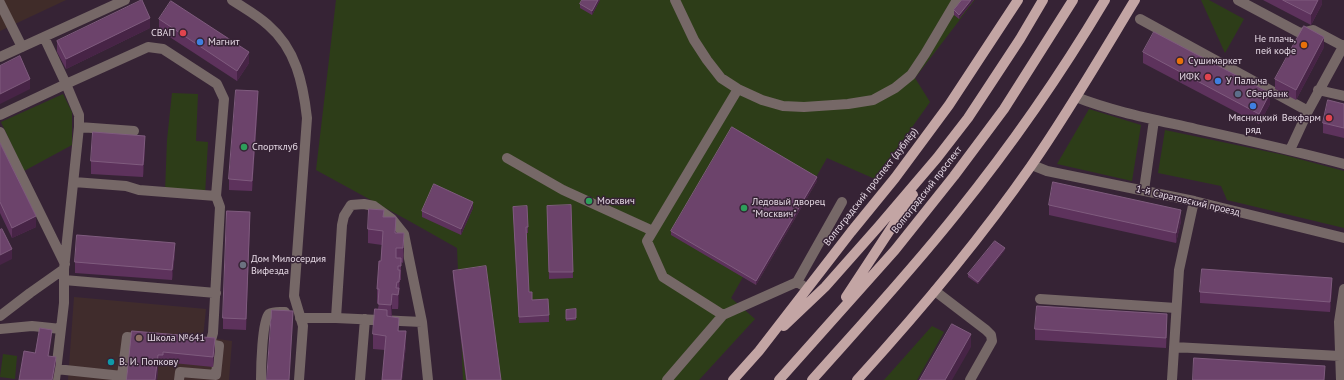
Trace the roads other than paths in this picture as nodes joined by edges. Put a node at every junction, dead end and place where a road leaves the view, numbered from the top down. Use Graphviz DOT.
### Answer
graph roads {
  1 [pos="124,0"];
  2 [pos="232,0"];
  3 [pos="675,0"];
  4 [pos="957,0"];
  5 [pos="1018,0"];
  6 [pos="1043,0"];
  7 [pos="1073,0"];
  8 [pos="1105,0"];
  9 [pos="1135,0"];
  10 [pos="1238,0"];
  11 [pos="0,3"];
  12 [pos="103,5"];
  13 [pos="1140,19"];
  14 [pos="44,38"];
  15 [pos="1344,46"];
  16 [pos="22,47"];
  17 [pos="0,57"];
  18 [pos="66,84"];
  19 [pos="738,89"];
  20 [pos="1318,90"];
  21 [pos="1076,96"];
  22 [pos="1344,96"];
  23 [pos="1308,111"];
  24 [pos="0,115"];
  25 [pos="1154,120"];
  26 [pos="79,127"];
  27 [pos="134,131"];
  28 [pos="0,132"];
  29 [pos="1290,150"];
  30 [pos="507,158"];
  31 [pos="937,158"];
  32 [pos="1344,164"];
  33 [pos="1032,165"];
  34 [pos="74,182"];
  35 [pos="1144,190"];
  36 [pos="216,196"];
  37 [pos="1194,201"];
  38 [pos="842,202"];
  39 [pos="653,231"];
  40 [pos="1344,238"];
  41 [pos="65,267"];
  42 [pos="64,280"];
  43 [pos="797,282"];
  44 [pos="1344,288"];
  45 [pos="807,289"];
  46 [pos="936,291"];
  47 [pos="216,293"];
  48 [pos="1040,299"];
  49 [pos="1176,308"];
  50 [pos="723,315"];
  51 [pos="0,316"];
  52 [pos="336,318"];
  53 [pos="300,319"];
  54 [pos="365,319"];
  55 [pos="422,322"];
  56 [pos="827,327"];
  57 [pos="61,329"];
  58 [pos="0,330"];
  59 [pos="157,340"];
  60 [pos="1174,347"];
  61 [pos="759,351"];
  62 [pos="1340,356"];
  63 [pos="56,370"];
  64 [pos="122,378"];
  65 [pos="55,380"];
  66 [pos="179,380"];
  67 [pos="261,380"];
  68 [pos="299,380"];
  69 [pos="360,380"];
  70 [pos="428,380"];
  71 [pos="667,380"];
  72 [pos="732,380"];
  73 [pos="779,380"];
  74 [pos="812,380"];
  75 [pos="857,380"];
  76 [pos="970,380"];
  77 [pos="1172,380"];
  78 [pos="1341,380"];
  1 -- 12 [label="street"];
  2 -- 53 [label="street"];
  3 -- 19 [label="street"];
  4 -- 19 [label="street"];
  5 -- 45 [label="main road, Волгоградский проспект (дублёр)"];
  6 -- 31 [label="main road"];
  7 -- 56 [label="main road, Волгоградский проспект"];
  8 -- 74 [label="main road"];
  9 -- 21 [label="main road"];
  10 -- 15 [label="street"];
  11 -- 16 [label="street"];
  12 -- 14 [label="street"];
  13 -- 23 [label="street"];
  14 -- 16 [label="street"];
  14 -- 18 [label="street"];
  15 -- 20 [label="street"];
  16 -- 17 [label="street"];
  18 -- 24 [label="street"];
  18 -- 26 [label="street"];
  18 -- 36 [label="street"];
  19 -- 39 [label="street"];
  20 -- 22 [label="street"];
  20 -- 23 [label="street"];
  21 -- 25 [label="street"];
  21 -- 33 [label="main road"];
  23 -- 29 [label="street"];
  25 -- 29 [label="street"];
  25 -- 35 [label="street"];
  26 -- 27 [label="street"];
  26 -- 34 [label="street"];
  28 -- 41 [label="street"];
  29 -- 32 [label="street"];
  30 -- 39 [label="street"];
  31 -- 56 [label="main road"];
  31 -- 61 [label="main road"];
  33 -- 35 [label="street, 1-й Саратовский проезд"];
  33 -- 46 [label="main road"];
  34 -- 36 [label="street"];
  34 -- 41 [label="street"];
  35 -- 37 [label="street, 1-й Саратовский проезд"];
  36 -- 47 [label="street"];
  37 -- 40 [label="street, 1-й Саратовский проезд"];
  37 -- 49 [label="street"];
  38 -- 43 [label="street"];
  39 -- 50 [label="street"];
  41 -- 42 [label="street"];
  41 -- 51 [label="street"];
  42 -- 47 [label="street"];
  42 -- 57 [label="street"];
  43 -- 45 [label="street"];
  43 -- 50 [label="street"];
  44 -- 62 [label="street"];
  45 -- 61 [label="main road, Волгоградский проспект (дублёр)"];
  46 -- 75 [label="main road"];
  46 -- 76 [label="street"];
  47 -- 66 [label="street"];
  48 -- 49 [label="street"];
  49 -- 60 [label="street"];
  50 -- 71 [label="street"];
  52 -- 53 [label="street"];
  52 -- 54 [label="street"];
  52 -- 55 [label="street"];
  53 -- 67 [label="street"];
  53 -- 68 [label="street"];
  54 -- 55 [label="street"];
  54 -- 69 [label="street"];
  55 -- 70 [label="street"];
  56 -- 73 [label="main road, Волгоградский проспект"];
  57 -- 58 [label="street"];
  57 -- 63 [label="street"];
  59 -- 64 [label="street"];
  60 -- 62 [label="street"];
  60 -- 77 [label="street"];
  61 -- 72 [label="main road, Волгоградский проспект (дублёр)"];
  62 -- 78 [label="street"];
  63 -- 64 [label="street"];
  63 -- 65 [label="street"];
}
